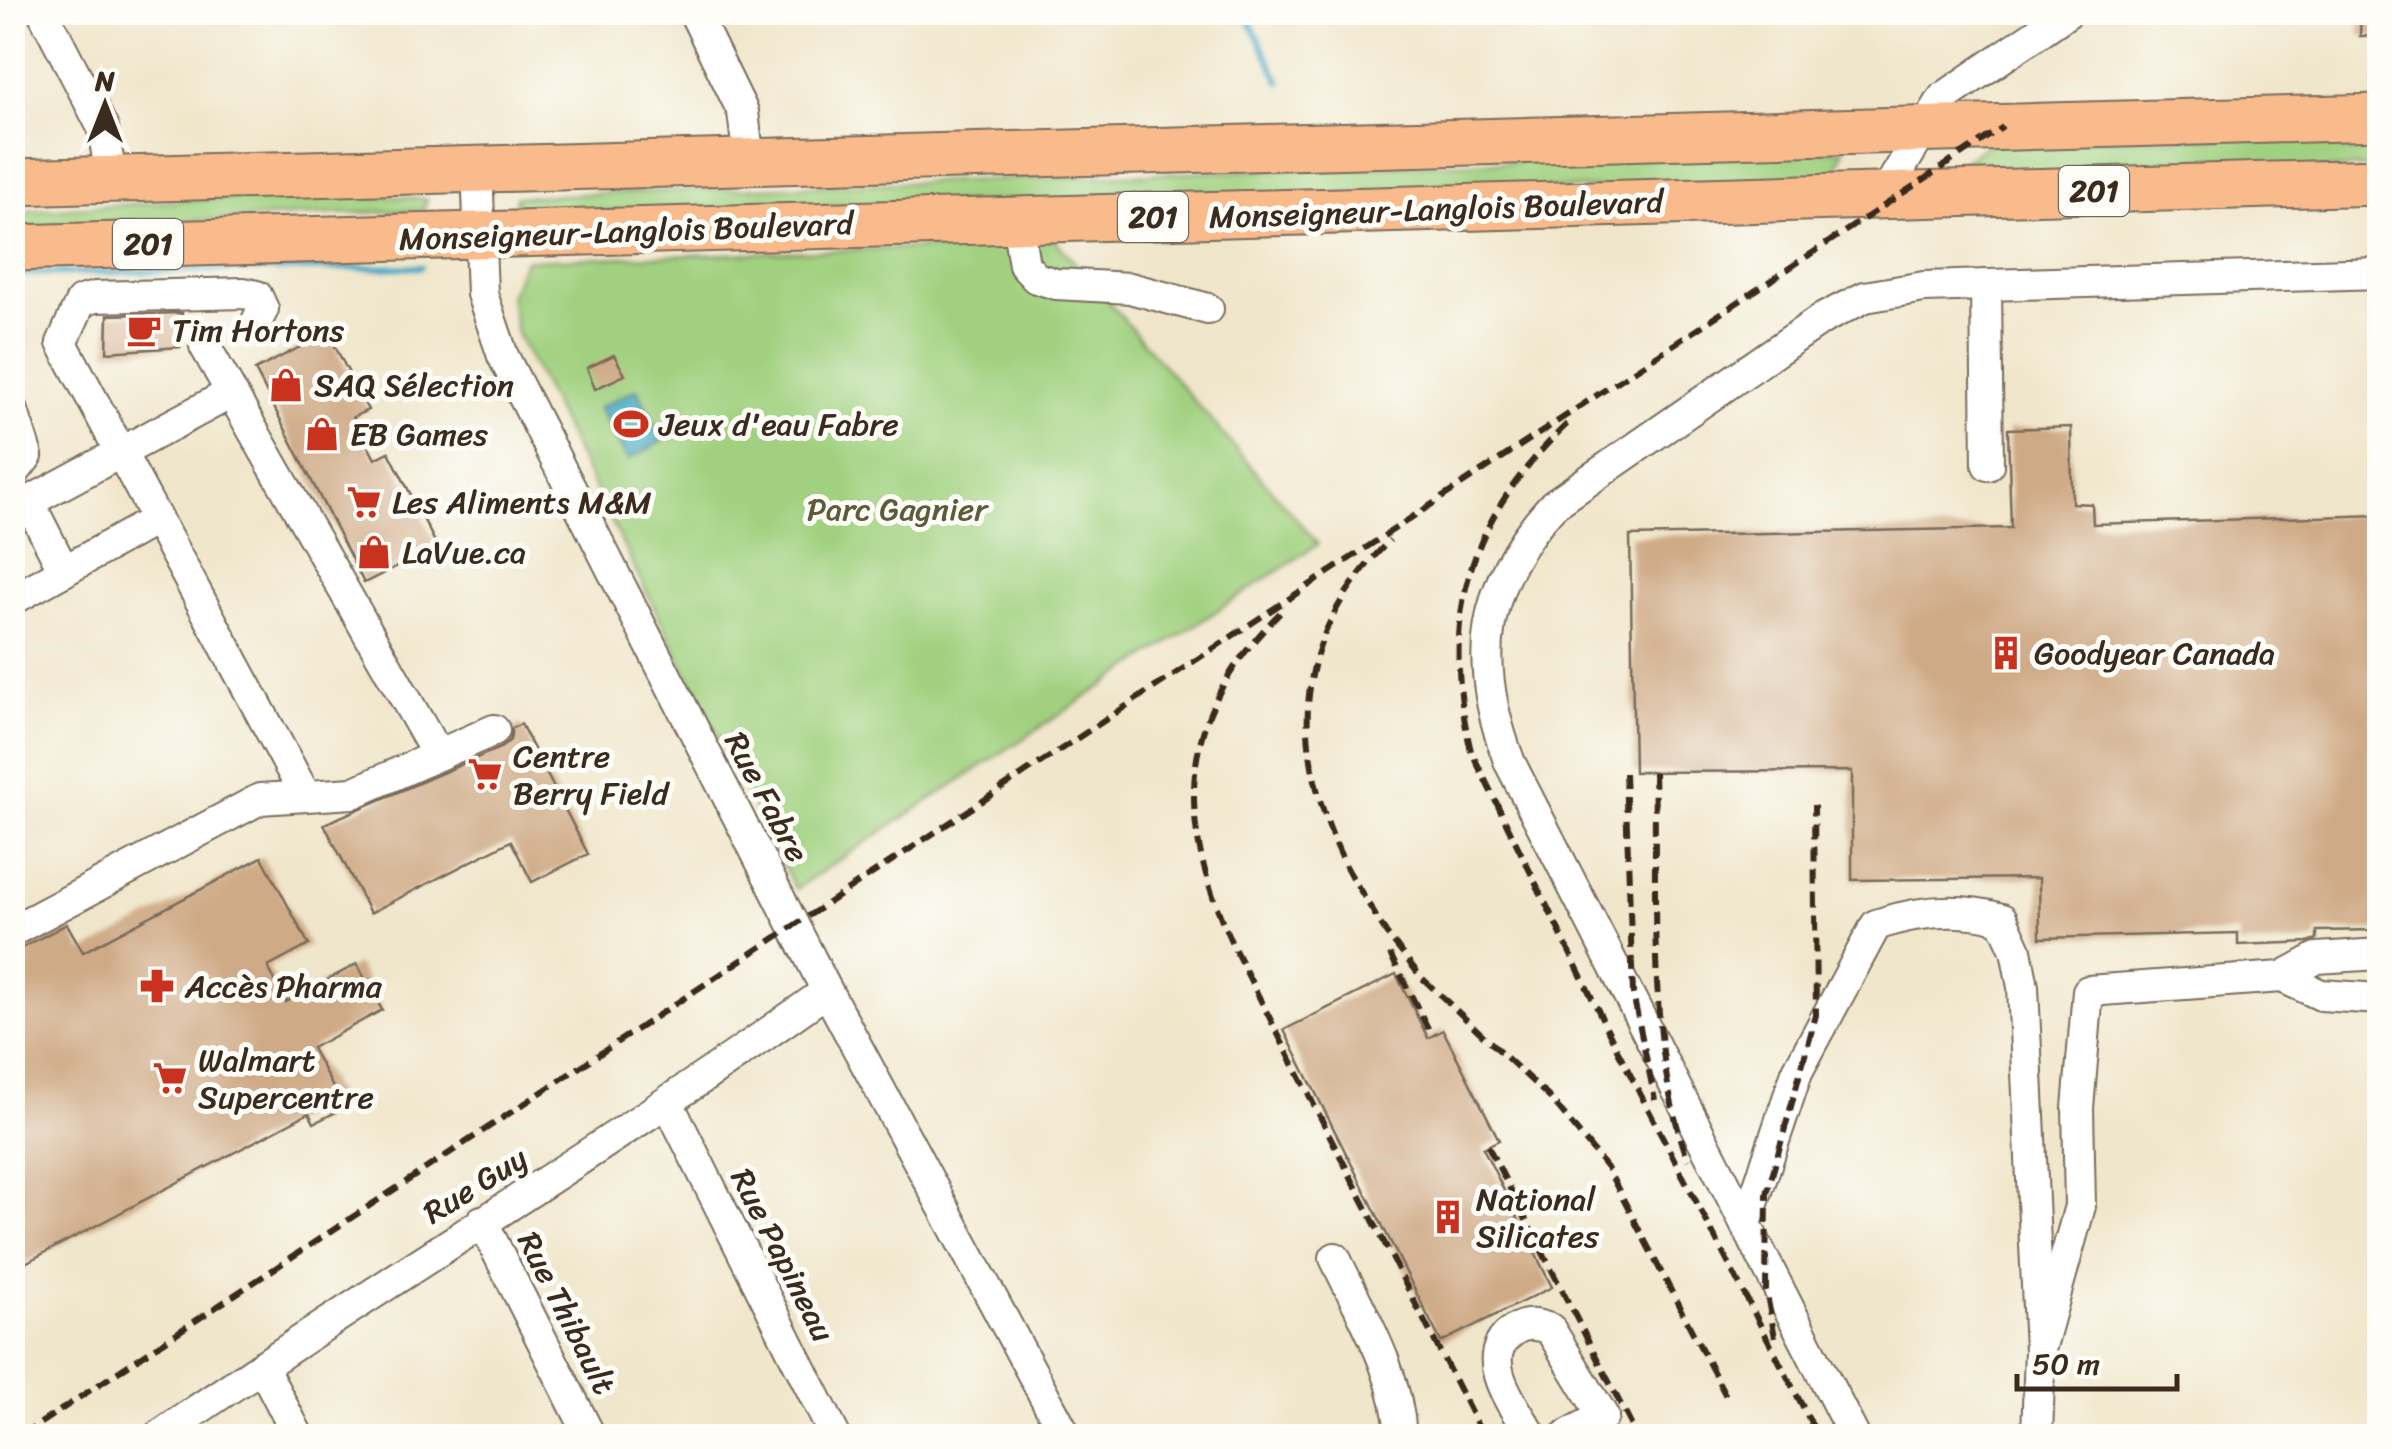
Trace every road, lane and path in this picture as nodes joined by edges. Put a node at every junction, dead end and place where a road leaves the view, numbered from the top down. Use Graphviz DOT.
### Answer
graph roads {
  1 [pos="43,12"];
  2 [pos="694,12"];
  3 [pos="2068,12"];
  4 [pos="2380,117"];
  5 [pos="1922,129"];
  6 [pos="748,161"];
  7 [pos="477,168"];
  8 [pos="112,178"];
  9 [pos="12,182"];
  10 [pos="2380,182"];
  11 [pos="1883,197"];
  12 [pos="1017,221"];
  13 [pos="479,235"];
  14 [pos="12,248"];
  15 [pos="2380,273"];
  16 [pos="1986,285"];
  17 [pos="1208,308"];
  18 [pos="257,321"];
  19 [pos="205,346"];
  20 [pos="232,393"];
  21 [pos="12,408"];
  22 [pos="121,452"];
  23 [pos="1988,465"];
  24 [pos="12,475"];
  25 [pos="21,506"];
  26 [pos="156,519"];
  27 [pos="64,571"];
  28 [pos="12,600"];
  29 [pos="494,730"];
  30 [pos="437,754"];
  31 [pos="305,794"];
  32 [pos="12,931"];
  33 [pos="2380,954"];
  34 [pos="2282,977"];
  35 [pos="827,991"];
  36 [pos="2380,1000"];
  37 [pos="669,1105"];
  38 [pos="482,1221"];
  39 [pos="1746,1224"];
  40 [pos="1334,1258"];
  41 [pos="2040,1350"];
  42 [pos="262,1366"];
  43 [pos="1854,1434"];
  44 [pos="159,1436"];
  45 [pos="298,1436"];
  46 [pos="590,1436"];
  47 [pos="835,1436"];
  48 [pos="1066,1436"];
  49 [pos="1401,1436"];
  50 [pos="1532,1436"];
  51 [pos="1566,1436"];
  52 [pos="2037,1436"];
  1 -- 8 [label="street"];
  2 -- 6 [label="street"];
  3 -- 5 [label="street"];
  4 -- 5 [label="highway, Monseigneur-Langlois Boulevard / 201"];
  5 -- 6 [label="highway, Monseigneur-Langlois Boulevard / 201"];
  5 -- 11 [label="street"];
  6 -- 7 [label="highway, Monseigneur-Langlois Boulevard / 201"];
  7 -- 8 [label="highway, Monseigneur-Langlois Boulevard / 201"];
  7 -- 13 [label="street, Rue Fabre"];
  8 -- 9 [label="highway, Monseigneur-Langlois Boulevard / 201"];
  10 -- 11 [label="highway, Monseigneur-Langlois Boulevard / 201"];
  11 -- 12 [label="highway, Monseigneur-Langlois Boulevard / 201"];
  12 -- 13 [label="highway, Monseigneur-Langlois Boulevard / 201"];
  12 -- 17 [label="street"];
  13 -- 14 [label="highway, Monseigneur-Langlois Boulevard / 201"];
  13 -- 35 [label="street, Rue Fabre"];
  15 -- 16 [label="street"];
  16 -- 23 [label="street"];
  16 -- 39 [label="street"];
  18 -- 22 [label="street"];
  19 -- 20 [label="street"];
  20 -- 22 [label="street"];
  20 -- 30 [label="street"];
  21 -- 24 [label="street"];
  22 -- 25 [label="street"];
  22 -- 26 [label="street"];
  25 -- 27 [label="street"];
  26 -- 27 [label="street"];
  26 -- 31 [label="street"];
  27 -- 28 [label="street"];
  29 -- 30 [label="street"];
  30 -- 31 [label="street"];
  31 -- 32 [label="street"];
  33 -- 34 [label="street"];
  34 -- 36 [label="street"];
  34 -- 41 [label="street"];
  35 -- 37 [label="street, Rue Guy"];
  35 -- 48 [label="street, Rue Fabre"];
  37 -- 38 [label="street, Rue Guy"];
  37 -- 47 [label="street, Rue Papineau"];
  38 -- 42 [label="street, Rue Guy"];
  38 -- 46 [label="street, Rue Thibault"];
  39 -- 41 [label="street"];
  39 -- 43 [label="street"];
  40 -- 49 [label="street"];
  41 -- 52 [label="street"];
  42 -- 44 [label="street, Rue Guy"];
  42 -- 45 [label="street"];
  50 -- 51 [label="street"];
}
